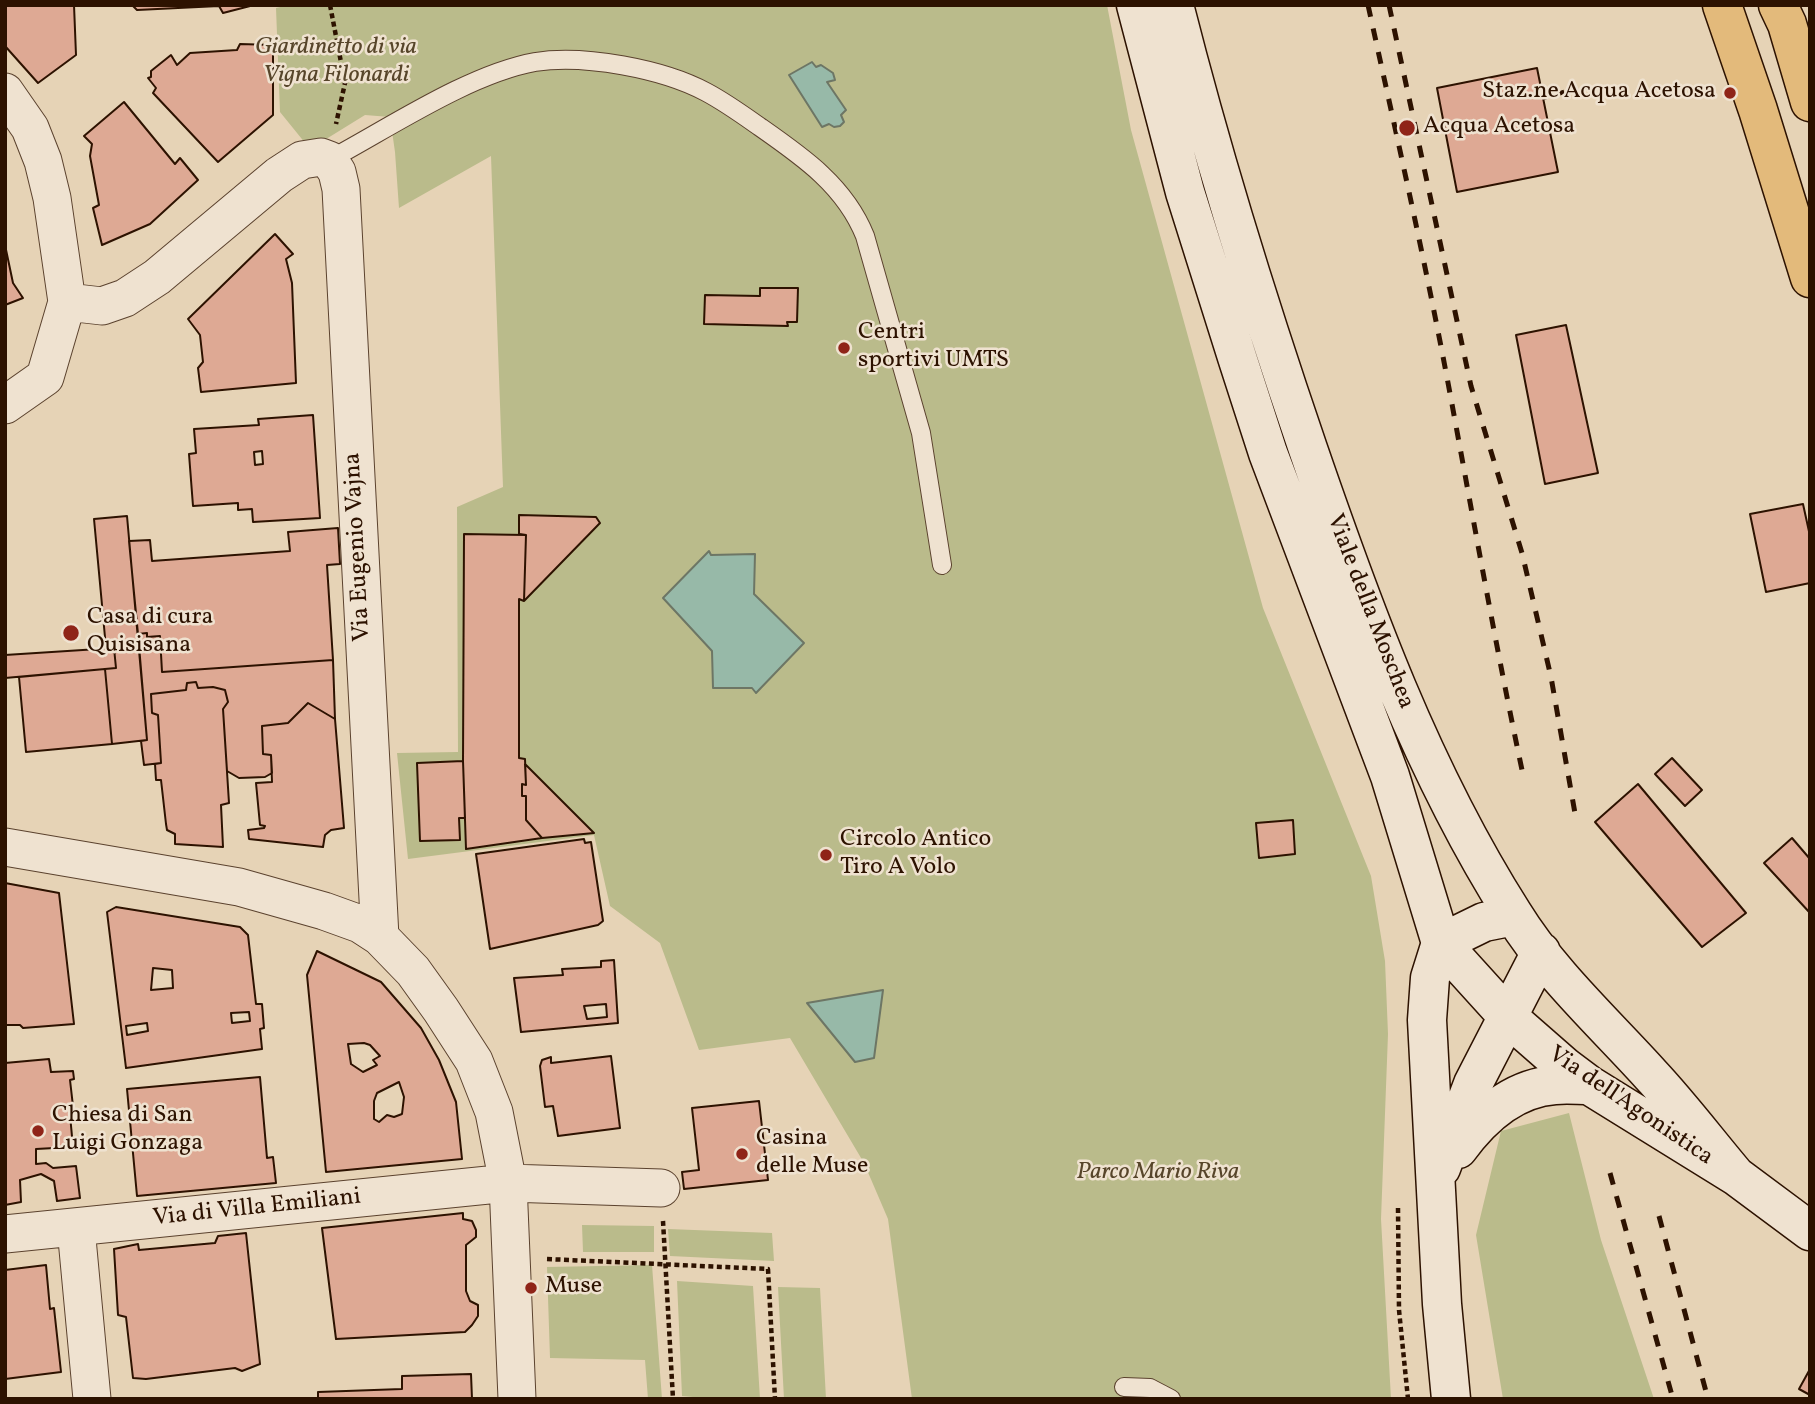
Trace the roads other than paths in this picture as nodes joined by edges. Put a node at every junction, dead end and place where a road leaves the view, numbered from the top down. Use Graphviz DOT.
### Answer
graph roads {
  1 [pos="1136,5"];
  2 [pos="1174,5"];
  3 [pos="1722,5"];
  4 [pos="1778,5"];
  5 [pos="1807,86"];
  6 [pos="5,92"];
  7 [pos="329,160"];
  8 [pos="1810,278"];
  9 [pos="67,302"];
  10 [pos="5,405"];
  11 [pos="942,565"];
  12 [pos="5,847"];
  13 [pos="1514,916"];
  14 [pos="380,937"];
  15 [pos="1441,943"];
  16 [pos="1541,952"];
  17 [pos="1509,1018"];
  18 [pos="1588,1086"];
  19 [pos="1736,1176"];
  20 [pos="508,1183"];
  21 [pos="1436,1183"];
  22 [pos="661,1188"];
  23 [pos="76,1228"];
  24 [pos="1810,1231"];
  25 [pos="5,1234"];
  26 [pos="1124,1387"];
  27 [pos="92,1399"];
  28 [pos="517,1399"];
  29 [pos="1171,1399"];
  30 [pos="1451,1399"];
  1 -- 15 [label="main road, Viale della Moschea"];
  2 -- 13 [label="main road, Viale della Moschea"];
  3 -- 8 [label="main road"];
  4 -- 5 [label="main road"];
  6 -- 9 [label="street"];
  7 -- 9 [label="street"];
  7 -- 11 [label="lane"];
  7 -- 14 [label="street, Via Eugenio Vajna"];
  9 -- 10 [label="street"];
  12 -- 14 [label="street"];
  13 -- 15 [label="main road"];
  13 -- 16 [label="main road, Viale della Moschea"];
  14 -- 20 [label="street"];
  15 -- 17 [label="main road, Via dell'Agonistica"];
  15 -- 21 [label="main road"];
  16 -- 17 [label="main road"];
  16 -- 19 [label="main road, Via dell'Agonistica"];
  17 -- 18 [label="main road, Via dell'Agonistica"];
  17 -- 21 [label="main road"];
  18 -- 19 [label="main road, Via dell'Agonistica"];
  18 -- 21 [label="main road"];
  19 -- 24 [label="main road, Via dell'Agonistica"];
  20 -- 22 [label="street, Via di Villa Emiliani"];
  20 -- 23 [label="street, Via di Villa Emiliani"];
  20 -- 28 [label="street"];
  21 -- 30 [label="main road"];
  23 -- 25 [label="street, Via di Villa Emiliani"];
  23 -- 27 [label="street"];
  26 -- 29 [label="lane"];
}
